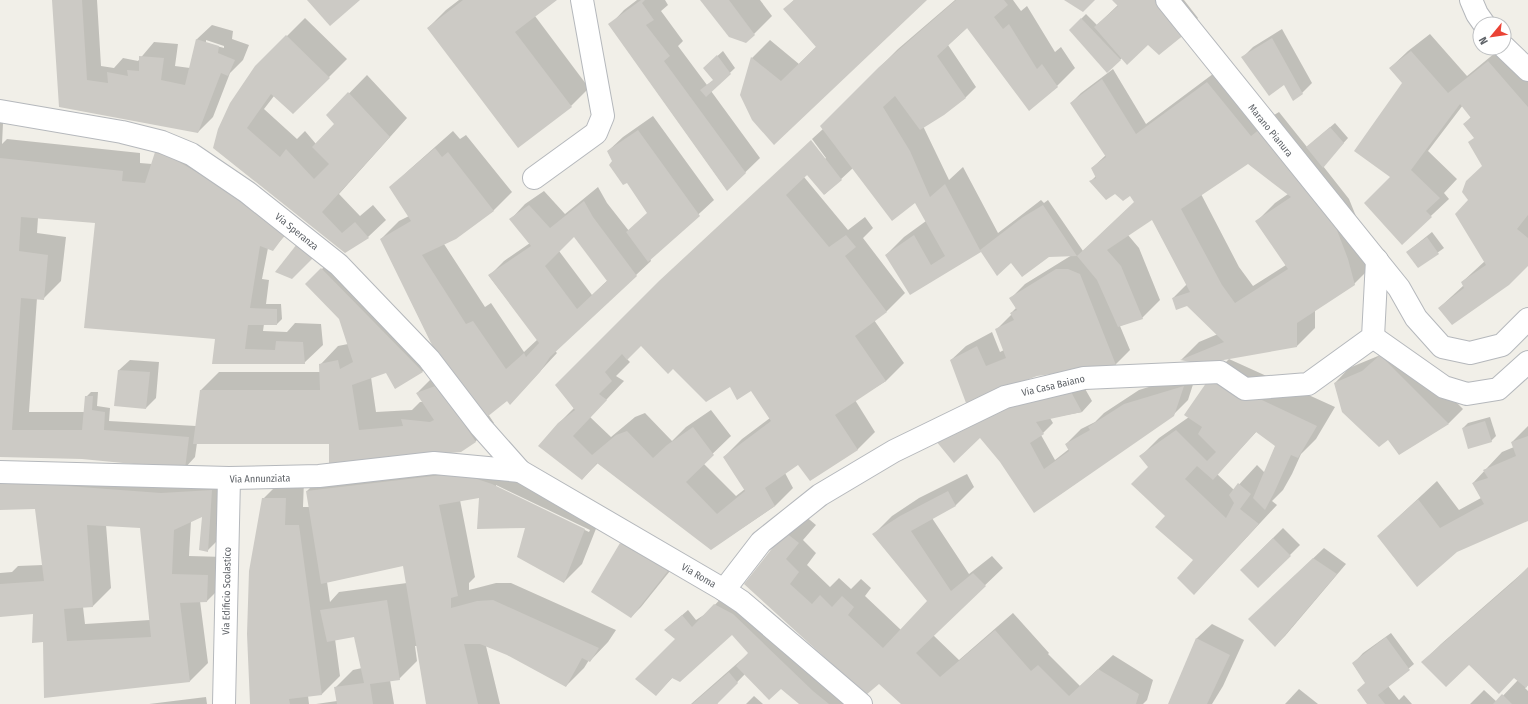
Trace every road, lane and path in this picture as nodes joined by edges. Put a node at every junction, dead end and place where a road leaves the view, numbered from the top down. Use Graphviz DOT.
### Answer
graph roads {
  1 [pos="582,0"];
  2 [pos="1167,0"];
  3 [pos="1471,0"];
  4 [pos="1478,16"];
  5 [pos="1512,55"];
  6 [pos="1528,70"];
  7 [pos="0,111"];
  8 [pos="534,178"];
  9 [pos="1377,260"];
  10 [pos="1528,319"];
  11 [pos="1373,337"];
  12 [pos="1528,362"];
  13 [pos="520,471"];
  14 [pos="0,472"];
  15 [pos="229,478"];
  16 [pos="724,590"];
  17 [pos="224,704"];
  18 [pos="861,704"];
  1 -- 8 [label="street"];
  2 -- 9 [label="street, Marano Pianura"];
  3 -- 4 [label="street"];
  5 -- 6 [label="street"];
  7 -- 13 [label="street, Via Speranza"];
  9 -- 10 [label="street, Marano Pianura"];
  9 -- 11 [label="street"];
  11 -- 12 [label="street"];
  11 -- 16 [label="street, Via Casa Baiano"];
  13 -- 15 [label="street, Via Annunziata"];
  13 -- 16 [label="street, Via Roma"];
  14 -- 15 [label="street, Via Annunziata"];
  15 -- 17 [label="street, Via Edificio Scolastico"];
  16 -- 18 [label="street, Via Roma"];
}
